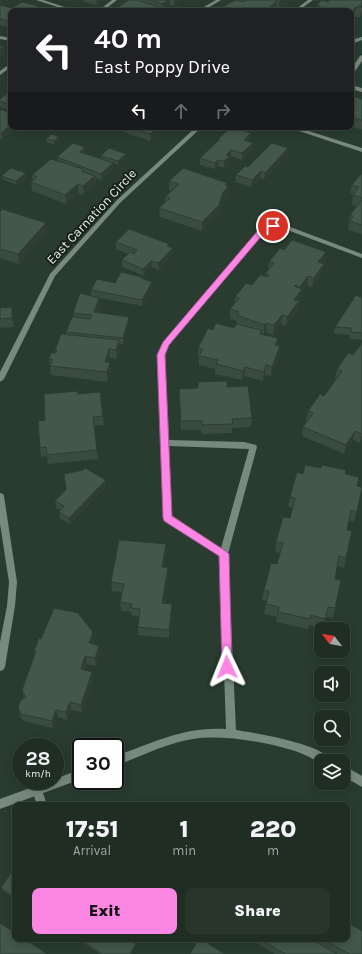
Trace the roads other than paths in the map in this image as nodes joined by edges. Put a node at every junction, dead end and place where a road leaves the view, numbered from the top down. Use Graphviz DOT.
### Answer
graph roads {
  1 [pos="38,0"];
  2 [pos="115,0"];
  3 [pos="219,0"];
  4 [pos="311,0"];
  5 [pos="65,8"];
  6 [pos="104,8"];
  7 [pos="204,8"];
  8 [pos="299,8"];
  9 [pos="362,57"];
  10 [pos="354,69"];
  11 [pos="196,130"];
  12 [pos="299,130"];
  13 [pos="362,150"];
  14 [pos="362,256"];
  15 [pos="0,379"];
  16 [pos="164,443"];
  17 [pos="0,496"];
  18 [pos="224,554"];
  19 [pos="0,667"];
  20 [pos="231,734"];
  21 [pos="314,755"];
  22 [pos="124,758"];
  23 [pos="350,774"];
  24 [pos="362,782"];
  25 [pos="37,790"];
  26 [pos="41,802"];
  27 [pos="0,804"];
  1 -- 5 [label="street"];
  2 -- 6 [label="street"];
  3 -- 7 [label="street"];
  4 -- 8 [label="street"];
  9 -- 10 [label="street"];
  11 -- 15 [label="street, East Carnation Circle"];
  12 -- 13 [label="street"];
  14 -- 16 [label="street"];
  16 -- 18 [label="street"];
  16 -- 18 [label="street"];
  17 -- 19 [label="street"];
  18 -- 20 [label="street"];
  20 -- 21 [label="street"];
  20 -- 22 [label="street"];
  23 -- 24 [label="street"];
  25 -- 26 [label="street"];
  25 -- 27 [label="street"];
}
